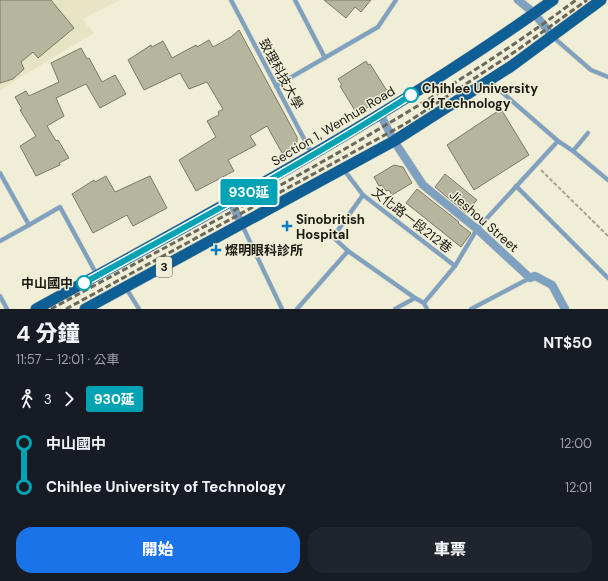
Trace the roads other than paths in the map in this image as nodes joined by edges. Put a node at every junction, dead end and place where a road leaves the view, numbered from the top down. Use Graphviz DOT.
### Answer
graph roads {
  1 [pos="295,0"];
  2 [pos="396,0"];
  3 [pos="518,0"];
  4 [pos="553,0"];
  5 [pos="601,0"];
  6 [pos="232,1"];
  7 [pos="534,13"];
  8 [pos="553,37"];
  9 [pos="325,58"];
  10 [pos="608,77"];
  11 [pos="489,81"];
  12 [pos="276,86"];
  13 [pos="380,114"];
  14 [pos="588,133"];
  15 [pos="394,141"];
  16 [pos="558,141"];
  17 [pos="573,151"];
  18 [pos="313,155"];
  19 [pos="344,170"];
  20 [pos="0,173"];
  21 [pos="608,180"];
  22 [pos="516,186"];
  23 [pos="363,195"];
  24 [pos="231,202"];
  25 [pos="29,225"];
  26 [pos="242,225"];
  27 [pos="478,229"];
  28 [pos="0,240"];
  29 [pos="348,250"];
  30 [pos="455,266"];
  31 [pos="98,275"];
  32 [pos="530,278"];
  33 [pos="608,278"];
  34 [pos="126,287"];
  35 [pos="0,296"];
  36 [pos="415,298"];
  37 [pos="424,303"];
  38 [pos="8,309"];
  39 [pos="36,309"];
  40 [pos="86,309"];
  41 [pos="139,309"];
  42 [pos="282,309"];
  43 [pos="297,309"];
  44 [pos="395,309"];
  45 [pos="427,309"];
  46 [pos="471,309"];
  47 [pos="565,309"];
  1 -- 9 [label="lane"];
  2 -- 9 [label="lane"];
  3 -- 7 [label="street"];
  4 -- 7 [label="main road, Section 1, Wenhua Road / 3"];
  5 -- 8 [label="main road, 3"];
  6 -- 12 [label="lane, 致理科技大學"];
  7 -- 8 [label="street"];
  7 -- 13 [label="main road, Section 1, Wenhua Road / 3"];
  8 -- 10 [label="lane"];
  8 -- 11 [label="main road, 3"];
  9 -- 12 [label="lane"];
  11 -- 15 [label="main road, 3"];
  11 -- 16 [label="lane"];
  12 -- 18 [label="lane, 致理科技大學"];
  13 -- 15 [label="street, Jieshou Street"];
  13 -- 18 [label="main road, Section 1, Wenhua Road / 3"];
  14 -- 17 [label="lane"];
  15 -- 19 [label="main road, 3"];
  15 -- 27 [label="street, Jieshou Street"];
  16 -- 17 [label="lane"];
  16 -- 22 [label="lane"];
  17 -- 21 [label="lane"];
  18 -- 24 [label="main road, Section 1, Wenhua Road / 3"];
  19 -- 23 [label="lane, 文化路一段212巷"];
  19 -- 26 [label="main road, 3"];
  20 -- 25 [label="lane"];
  22 -- 27 [label="lane"];
  22 -- 33 [label="lane"];
  23 -- 29 [label="lane"];
  23 -- 30 [label="lane, 文化路一段212巷"];
  24 -- 26 [label="street"];
  24 -- 31 [label="main road, Section 1, Wenhua Road / 3"];
  25 -- 28 [label="lane"];
  25 -- 31 [label="lane"];
  26 -- 34 [label="main road, 3"];
  26 -- 42 [label="lane"];
  27 -- 30 [label="lane"];
  27 -- 32 [label="street, Jieshou Street"];
  29 -- 36 [label="lane"];
  29 -- 43 [label="lane"];
  30 -- 37 [label="lane"];
  31 -- 39 [label="main road, Section 1, Wenhua Road / 3"];
  32 -- 46 [label="lane"];
  32 -- 47 [label="street, Jieshou Street"];
  34 -- 40 [label="main road, 3"];
  34 -- 41 [label="lane"];
  35 -- 38 [label="lane"];
  36 -- 37 [label="lane"];
  36 -- 44 [label="lane"];
  37 -- 45 [label="lane"];
}
